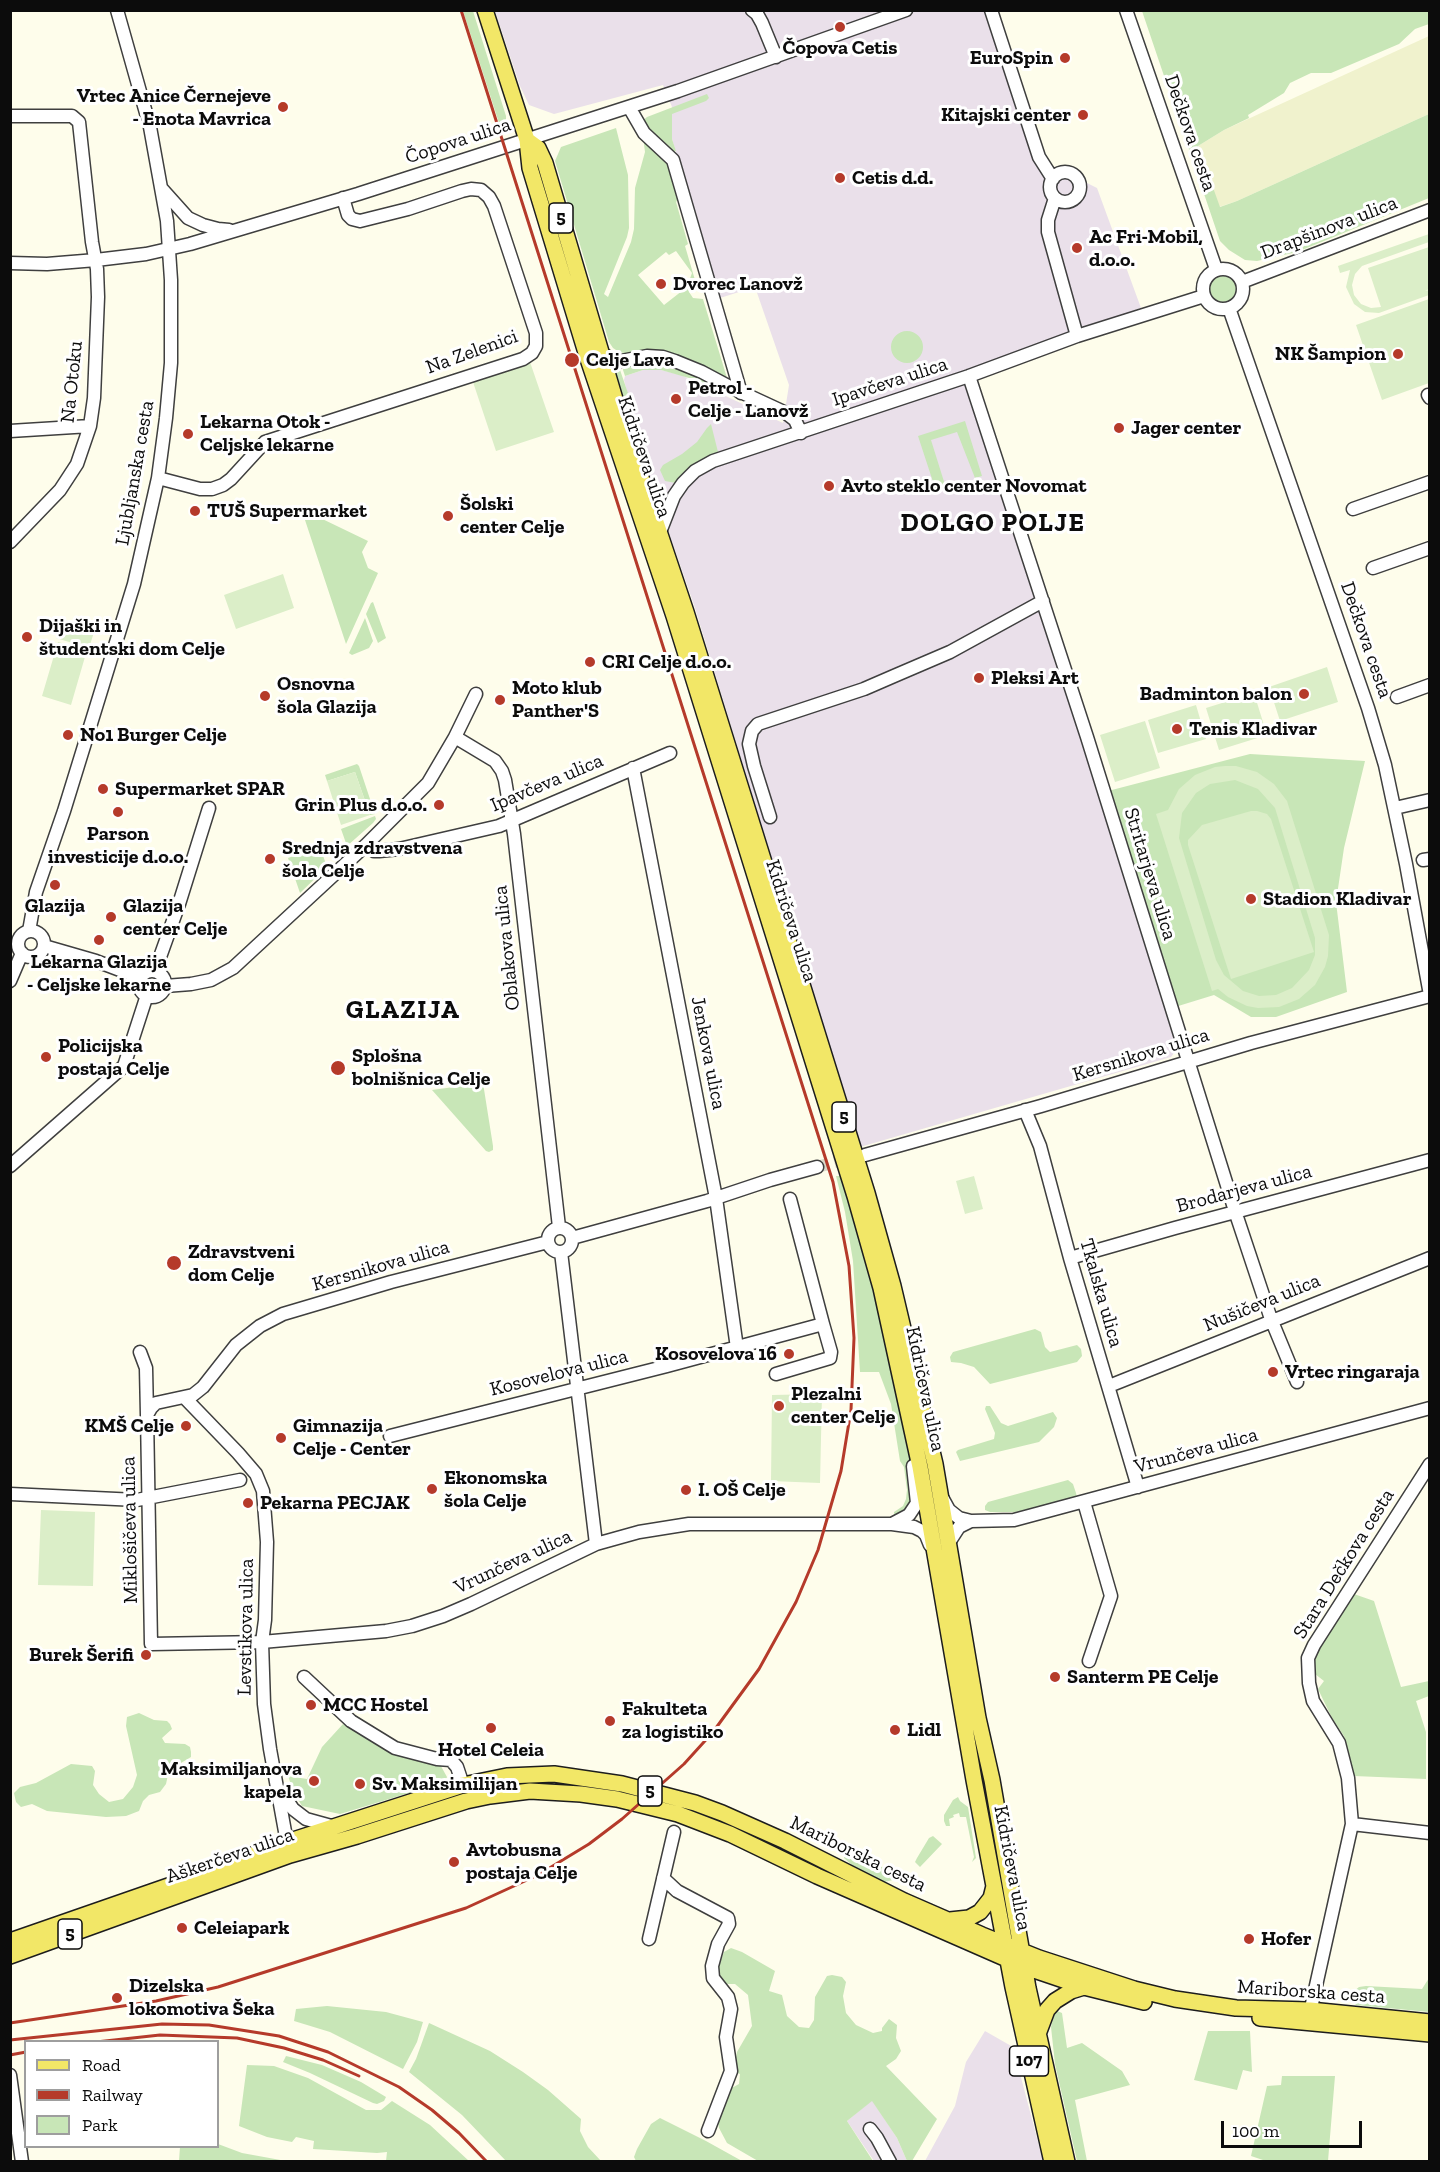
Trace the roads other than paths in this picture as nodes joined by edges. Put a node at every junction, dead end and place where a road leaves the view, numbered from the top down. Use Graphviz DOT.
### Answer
graph roads {
  1 [pos="117,10"];
  2 [pos="485,10"];
  3 [pos="752,10"];
  4 [pos="906,10"];
  5 [pos="991,10"];
  6 [pos="1126,10"];
  7 [pos="776,57"];
  8 [pos="629,107"];
  9 [pos="10,116"];
  10 [pos="527,140"];
  11 [pos="1053,179"];
  12 [pos="162,189"];
  13 [pos="343,198"];
  14 [pos="1055,198"];
  15 [pos="1430,210"];
  16 [pos="239,230"];
  17 [pos="169,250"];
  18 [pos="10,263"];
  19 [pos="97,266"];
  20 [pos="1216,269"];
  21 [pos="1242,282"];
  22 [pos="1204,296"];
  23 [pos="1229,308"];
  24 [pos="1077,336"];
  25 [pos="603,354"];
  26 [pos="969,376"];
  27 [pos="736,390"];
  28 [pos="90,426"];
  29 [pos="10,431"];
  30 [pos="801,432"];
  31 [pos="158,478"];
  32 [pos="1430,482"];
  33 [pos="1353,509"];
  34 [pos="660,532"];
  35 [pos="10,542"];
  36 [pos="1430,548"];
  37 [pos="1373,568"];
  38 [pos="1043,601"];
  39 [pos="1430,685"];
  40 [pos="476,694"];
  41 [pos="1397,697"];
  42 [pos="455,737"];
  43 [pos="670,753"];
  44 [pos="633,768"];
  45 [pos="1430,800"];
  46 [pos="209,808"];
  47 [pos="1395,808"];
  48 [pos="770,817"];
  49 [pos="511,822"];
  50 [pos="366,845"];
  51 [pos="29,931"];
  52 [pos="44,946"];
  53 [pos="22,953"];
  54 [pos="155,972"];
  55 [pos="141,978"];
  56 [pos="10,981"];
  57 [pos="165,986"];
  58 [pos="147,995"];
  59 [pos="1430,996"];
  60 [pos="1187,1061"];
  61 [pos="1025,1110"];
  62 [pos="865,1155"];
  63 [pos="1430,1160"];
  64 [pos="10,1166"];
  65 [pos="817,1167"];
  66 [pos="716,1198"];
  67 [pos="790,1199"];
  68 [pos="1235,1211"];
  69 [pos="559,1227"];
  70 [pos="572,1238"];
  71 [pos="548,1242"];
  72 [pos="561,1252"];
  73 [pos="1070,1258"];
  74 [pos="1430,1258"];
  75 [pos="1271,1320"];
  76 [pos="822,1324"];
  77 [pos="737,1348"];
  78 [pos="140,1352"];
  79 [pos="776,1374"];
  80 [pos="1297,1382"];
  81 [pos="1109,1386"];
  82 [pos="578,1388"];
  83 [pos="184,1397"];
  84 [pos="1430,1408"];
  85 [pos="147,1415"];
  86 [pos="911,1419"];
  87 [pos="390,1436"];
  88 [pos="1430,1464"];
  89 [pos="240,1480"];
  90 [pos="938,1486"];
  91 [pos="1138,1487"];
  92 [pos="10,1494"];
  93 [pos="149,1499"];
  94 [pos="1084,1502"];
  95 [pos="971,1521"];
  96 [pos="892,1524"];
  97 [pos="596,1544"];
  98 [pos="948,1544"];
  99 [pos="940,1582"];
  100 [pos="262,1642"];
  101 [pos="151,1644"];
  102 [pos="1089,1661"];
  103 [pos="304,1677"];
  104 [pos="276,1781"];
  105 [pos="463,1785"];
  106 [pos="466,1801"];
  107 [pos="1352,1824"];
  108 [pos="334,1827"];
  109 [pos="674,1832"];
  110 [pos="1430,1833"];
  111 [pos="288,1849"];
  112 [pos="663,1878"];
  113 [pos="994,1884"];
  114 [pos="948,1927"];
  115 [pos="649,1939"];
  116 [pos="10,1941"];
  117 [pos="1005,1945"];
  118 [pos="1022,1951"];
  119 [pos="10,1956"];
  120 [pos="1009,1960"];
  121 [pos="1025,1967"];
  122 [pos="1084,1987"];
  123 [pos="1309,2016"];
  124 [pos="1430,2022"];
  125 [pos="1430,2034"];
  126 [pos="1030,2035"];
  127 [pos="10,2075"];
  128 [pos="870,2129"];
  129 [pos="708,2131"];
  130 [pos="22,2162"];
  131 [pos="890,2162"];
  132 [pos="1052,2162"];
  133 [pos="1067,2162"];
  1 -- 12 [label="street, Ljubljanska cesta"];
  2 -- 10 [label="main road, 5"];
  3 -- 7 [label="street"];
  4 -- 7 [label="street, Čopova ulica"];
  5 -- 11 [label="street"];
  6 -- 20 [label="street, Dečkova cesta"];
  7 -- 8 [label="street, Čopova ulica"];
  8 -- 10 [label="street, Čopova ulica"];
  8 -- 27 [label="street"];
  9 -- 19 [label="street, Na Otoku"];
  10 -- 13 [label="street, Čopova ulica"];
  10 -- 25 [label="main road, Kidričeva ulica / 5"];
  10 -- 86 [label="main road, Kidričeva ulica / 5"];
  11 -- 14 [label="street"];
  11 -- 14 [label="street"];
  12 -- 16 [label="street"];
  12 -- 17 [label="street, Ljubljanska cesta"];
  13 -- 16 [label="street, Čopova ulica"];
  13 -- 31 [label="street, Na Zelenici"];
  14 -- 24 [label="street"];
  15 -- 21 [label="street, Drapšinova ulica"];
  16 -- 17 [label="street, Čopova ulica"];
  17 -- 19 [label="street, Čopova ulica"];
  17 -- 31 [label="street, Ljubljanska cesta"];
  18 -- 19 [label="street, Čopova ulica"];
  19 -- 28 [label="street, Na Otoku"];
  20 -- 21 [label="street"];
  20 -- 22 [label="street"];
  21 -- 23 [label="street"];
  22 -- 23 [label="street"];
  22 -- 24 [label="street, Ipavčeva ulica"];
  23 -- 47 [label="street, Dečkova cesta"];
  24 -- 26 [label="street, Ipavčeva ulica"];
  25 -- 27 [label="street"];
  25 -- 34 [label="main road, Kidričeva ulica / 5"];
  26 -- 30 [label="street, Ipavčeva ulica"];
  26 -- 38 [label="street, Stritarjeva ulica"];
  27 -- 30 [label="street"];
  28 -- 29 [label="street"];
  28 -- 35 [label="street, Na Otoku"];
  30 -- 34 [label="street, Ipavčeva ulica"];
  31 -- 51 [label="street, Ljubljanska cesta"];
  32 -- 33 [label="street"];
  34 -- 90 [label="main road, Kidričeva ulica / 5"];
  36 -- 37 [label="street"];
  38 -- 48 [label="street"];
  38 -- 60 [label="street, Stritarjeva ulica"];
  39 -- 41 [label="street"];
  40 -- 42 [label="street"];
  42 -- 49 [label="street, Oblakova ulica"];
  42 -- 50 [label="street"];
  43 -- 44 [label="street, Ipavčeva ulica"];
  44 -- 49 [label="street, Ipavčeva ulica"];
  44 -- 66 [label="street, Jenkova ulica"];
  45 -- 47 [label="street"];
  46 -- 54 [label="street"];
  47 -- 59 [label="street, Dečkova cesta"];
  49 -- 50 [label="street, Ipavčeva ulica"];
  49 -- 69 [label="street, Oblakova ulica"];
  50 -- 57 [label="street"];
  51 -- 52 [label="street"];
  51 -- 53 [label="street, Ljubljanska cesta"];
  52 -- 53 [label="street"];
  52 -- 55 [label="street"];
  53 -- 56 [label="street, Ljubljanska cesta"];
  54 -- 55 [label="street"];
  54 -- 57 [label="street"];
  55 -- 58 [label="street"];
  57 -- 58 [label="street"];
  58 -- 64 [label="street"];
  59 -- 60 [label="street, Kersnikova ulica"];
  60 -- 61 [label="street, Kersnikova ulica"];
  60 -- 68 [label="street, Stritarjeva ulica"];
  61 -- 62 [label="street, Kersnikova ulica"];
  61 -- 73 [label="street, Tkalska ulica"];
  63 -- 68 [label="street, Brodarjeva ulica"];
  65 -- 66 [label="street"];
  66 -- 70 [label="street"];
  66 -- 77 [label="street, Jenkova ulica"];
  67 -- 76 [label="street"];
  68 -- 73 [label="street, Brodarjeva ulica"];
  68 -- 75 [label="street, Stritarjeva ulica"];
  69 -- 70 [label="street"];
  69 -- 71 [label="street"];
  70 -- 72 [label="street"];
  71 -- 72 [label="street"];
  71 -- 83 [label="street, Kersnikova ulica"];
  72 -- 82 [label="street"];
  73 -- 81 [label="street, Tkalska ulica"];
  74 -- 75 [label="street, Nušičeva ulica"];
  75 -- 80 [label="street, Stritarjeva ulica"];
  75 -- 81 [label="street, Nušičeva ulica"];
  76 -- 77 [label="street, Kosovelova ulica"];
  76 -- 79 [label="street"];
  77 -- 82 [label="street, Kosovelova ulica"];
  78 -- 85 [label="street, Miklošičeva ulica"];
  81 -- 91 [label="street, Tkalska ulica"];
  82 -- 87 [label="street, Kosovelova ulica"];
  82 -- 97 [label="street"];
  83 -- 85 [label="street"];
  83 -- 100 [label="street, Levstikova ulica"];
  84 -- 91 [label="street, Vrunčeva ulica"];
  85 -- 93 [label="street, Miklošičeva ulica"];
  86 -- 96 [label="street"];
  86 -- 99 [label="main road, Kidričeva ulica / 5"];
  88 -- 107 [label="street, Stara Dečkova cesta"];
  89 -- 93 [label="street"];
  90 -- 95 [label="street"];
  90 -- 98 [label="main road, Kidričeva ulica / 5"];
  91 -- 94 [label="street, Vrunčeva ulica"];
  92 -- 93 [label="street"];
  93 -- 101 [label="street, Miklošičeva ulica"];
  94 -- 95 [label="street, Vrunčeva ulica"];
  94 -- 102 [label="street"];
  95 -- 98 [label="street"];
  96 -- 97 [label="street, Vrunčeva ulica"];
  96 -- 99 [label="street, Vrunčeva ulica"];
  97 -- 100 [label="street, Vrunčeva ulica"];
  98 -- 118 [label="main road, Kidričeva ulica / 5"];
  99 -- 113 [label="main road, Kidričeva ulica / 5"];
  100 -- 101 [label="street, Vrunčeva ulica"];
  100 -- 104 [label="street, Levstikova ulica"];
  103 -- 105 [label="street"];
  104 -- 108 [label="street"];
  104 -- 111 [label="street, Levstikova ulica"];
  105 -- 108 [label="main road, Aškerčeva ulica / 5"];
  105 -- 114 [label="main road, Mariborska cesta / 5"];
  106 -- 111 [label="main road, Aškerčeva ulica / 5"];
  106 -- 114 [label="main road, Mariborska cesta / 5"];
  107 -- 110 [label="street"];
  107 -- 123 [label="street, Stara Dečkova cesta"];
  108 -- 111 [label="main road, Aškerčeva ulica / 5"];
  109 -- 112 [label="street"];
  111 -- 116 [label="main road, Aškerčeva ulica / 5"];
  111 -- 119 [label="main road, Aškerčeva ulica / 5"];
  112 -- 115 [label="street"];
  112 -- 129 [label="street"];
  113 -- 114 [label="main road"];
  113 -- 117 [label="main road, Kidričeva ulica"];
  114 -- 117 [label="main road, Mariborska cesta"];
  114 -- 120 [label="main road, Mariborska cesta / 5"];
  114 -- 126 [label="main road"];
  117 -- 118 [label="main road, Mariborska cesta"];
  117 -- 120 [label="main road, Kidričeva ulica"];
  118 -- 121 [label="main road, Kidričeva ulica / 5"];
  118 -- 123 [label="main road, Mariborska cesta"];
  120 -- 121 [label="main road, Mariborska cesta / 5"];
  120 -- 126 [label="main road, Kidričeva ulica / 107"];
  121 -- 122 [label="main road, Mariborska cesta"];
  121 -- 126 [label="main road, Kidričeva ulica / 107"];
  122 -- 123 [label="main road, Mariborska cesta"];
  122 -- 126 [label="main road, 107"];
  123 -- 124 [label="main road, Mariborska cesta"];
  123 -- 125 [label="main road, Mariborska cesta"];
  126 -- 132 [label="main road, Kidričeva ulica / 107"];
  126 -- 133 [label="main road, Kidričeva ulica / 107"];
  127 -- 130 [label="street"];
  128 -- 131 [label="street"];
}
